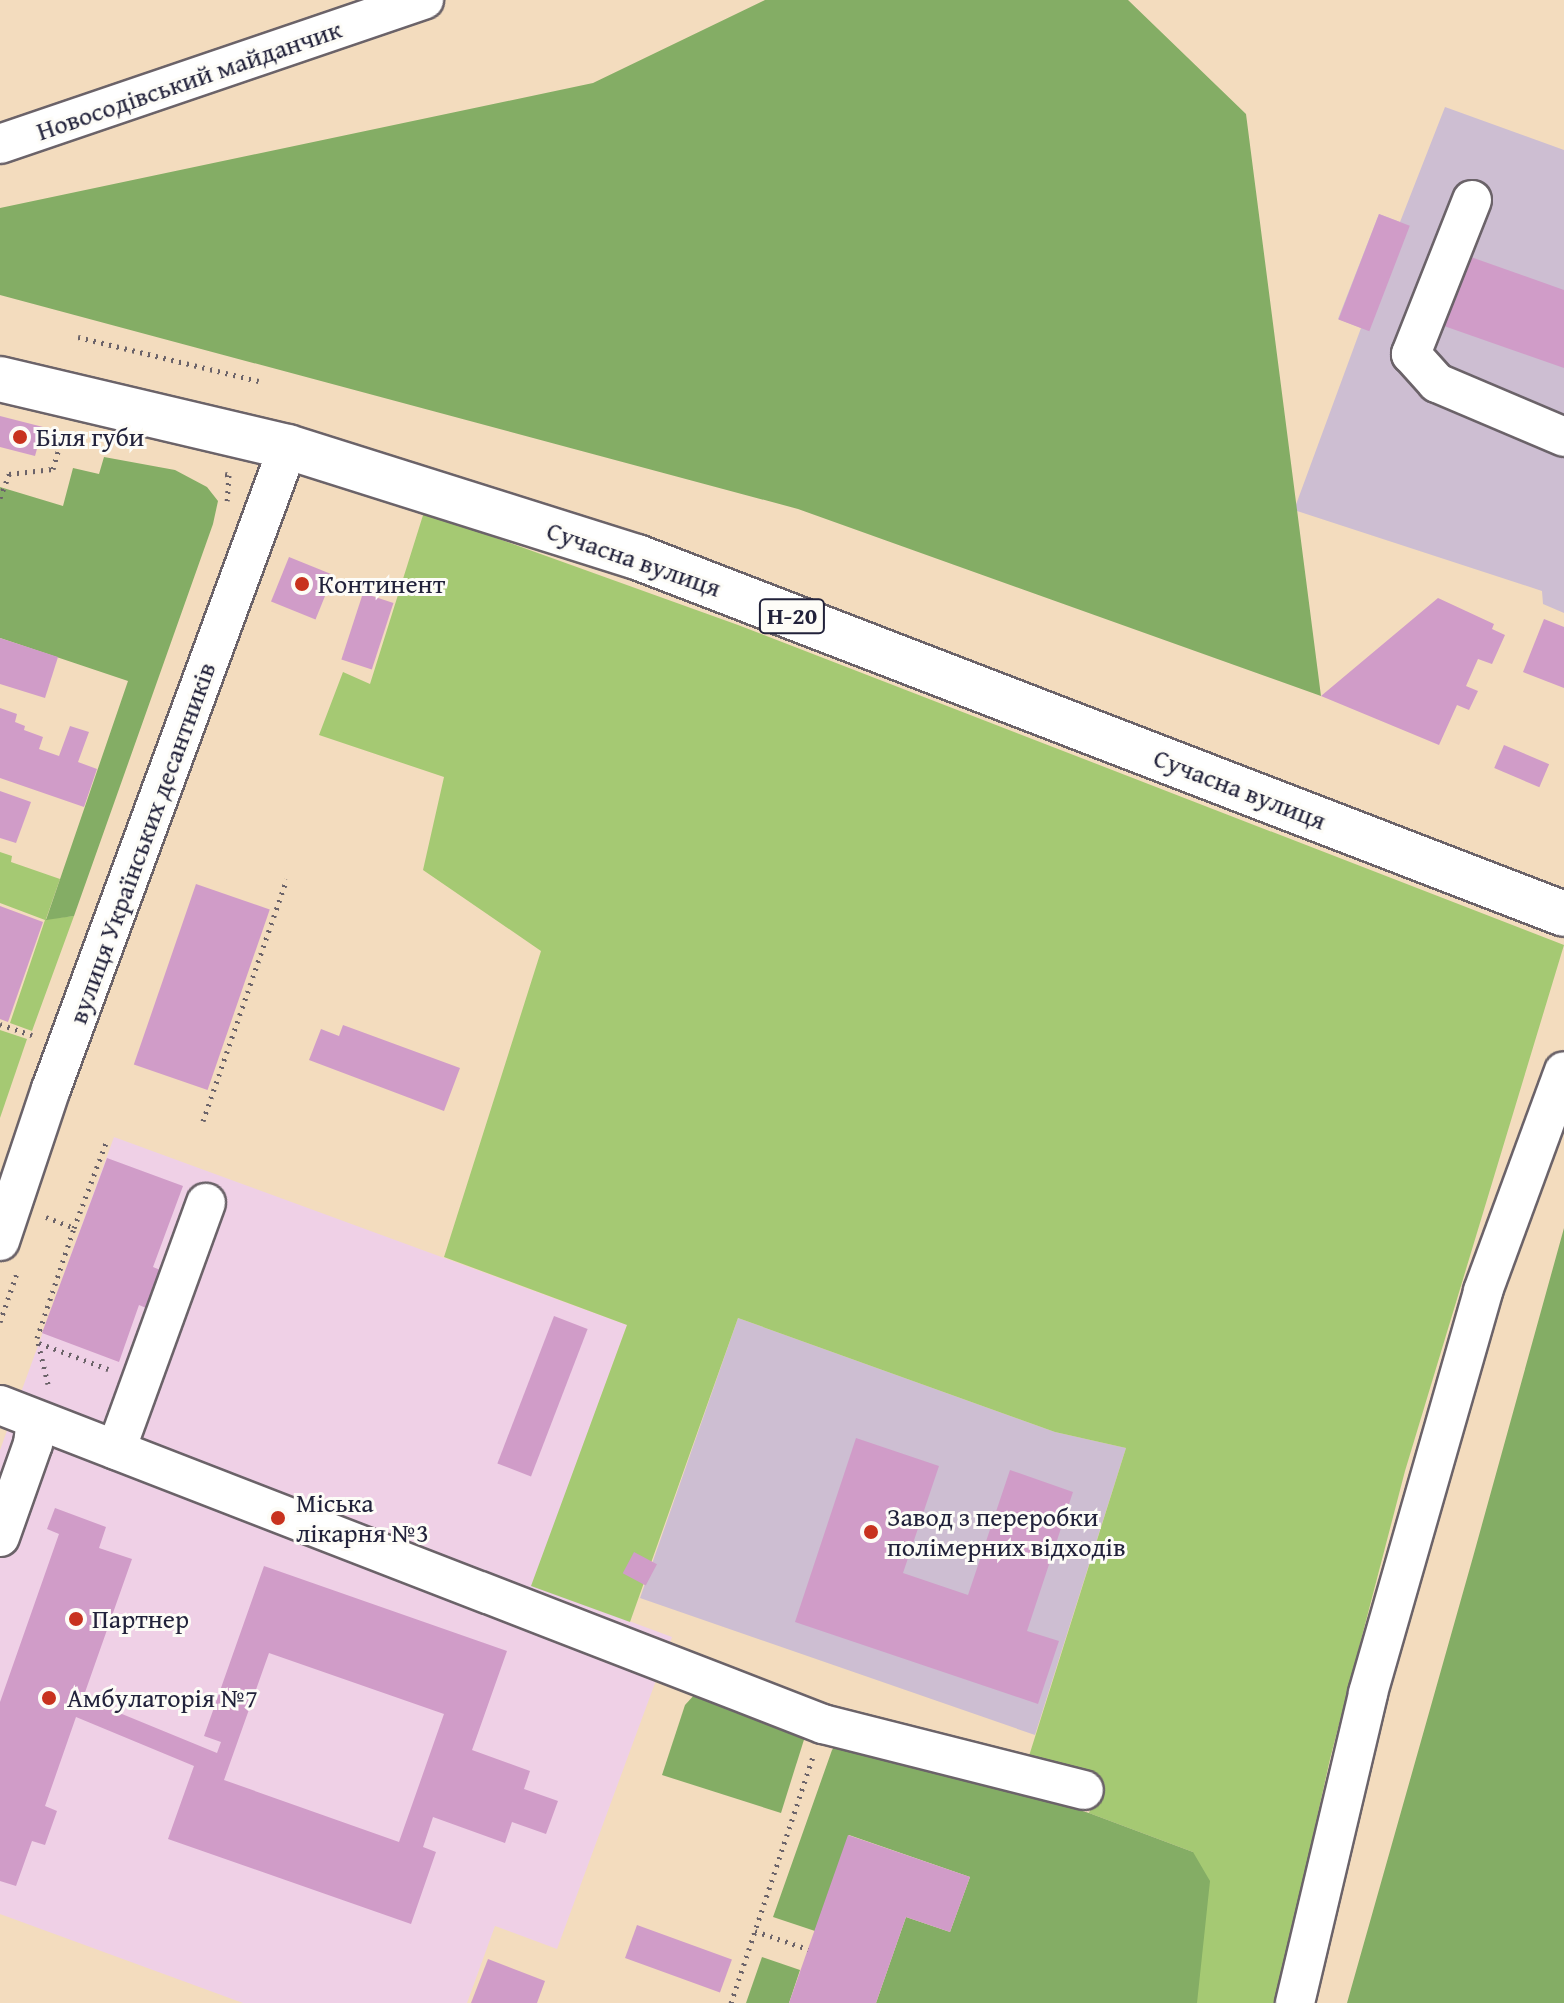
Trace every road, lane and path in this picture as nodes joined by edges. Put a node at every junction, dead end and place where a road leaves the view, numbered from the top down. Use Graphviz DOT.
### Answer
graph roads {
  1 [pos="424,0"];
  2 [pos="0,144"];
  3 [pos="1472,200"];
  4 [pos="78,337"];
  5 [pos="0,379"];
  6 [pos="259,381"];
  7 [pos="64,430"];
  8 [pos="1564,437"];
  9 [pos="288,447"];
  10 [pos="0,498"];
  11 [pos="287,879"];
  12 [pos="1564,914"];
  13 [pos="0,1024"];
  14 [pos="33,1036"];
  15 [pos="1564,1071"];
  16 [pos="203,1121"];
  17 [pos="107,1140"];
  18 [pos="206,1203"];
  19 [pos="38,1214"];
  20 [pos="74,1228"];
  21 [pos="0,1241"];
  22 [pos="38,1343"];
  23 [pos="141,1382"];
  24 [pos="0,1405"];
  25 [pos="36,1420"];
  26 [pos="116,1450"];
  27 [pos="0,1537"];
  28 [pos="823,1724"];
  29 [pos="1084,1790"];
  30 [pos="755,1931"];
  31 [pos="808,1949"];
  32 [pos="731,2003"];
  33 [pos="1295,2003"];
  1 -- 2 [label="street, Новосодівський майданчик"];
  3 -- 8 [label="street"];
  4 -- 6 [label="path"];
  5 -- 9 [label="main road, Сучасна вулиця / Н-20"];
  7 -- 10 [label="path"];
  9 -- 12 [label="main road, Сучасна вулиця / Н-20"];
  9 -- 21 [label="street, вулиця Українських десантників"];
  11 -- 16 [label="path"];
  13 -- 14 [label="path"];
  15 -- 33 [label="street"];
  17 -- 20 [label="path"];
  18 -- 23 [label="street"];
  19 -- 20 [label="path"];
  20 -- 22 [label="path"];
  22 -- 23 [label="path"];
  22 -- 25 [label="path"];
  23 -- 26 [label="street"];
  24 -- 25 [label="street"];
  25 -- 26 [label="street"];
  25 -- 27 [label="street"];
  26 -- 28 [label="street"];
  28 -- 29 [label="street"];
  28 -- 30 [label="path"];
  30 -- 31 [label="path"];
  30 -- 32 [label="path"];
}
